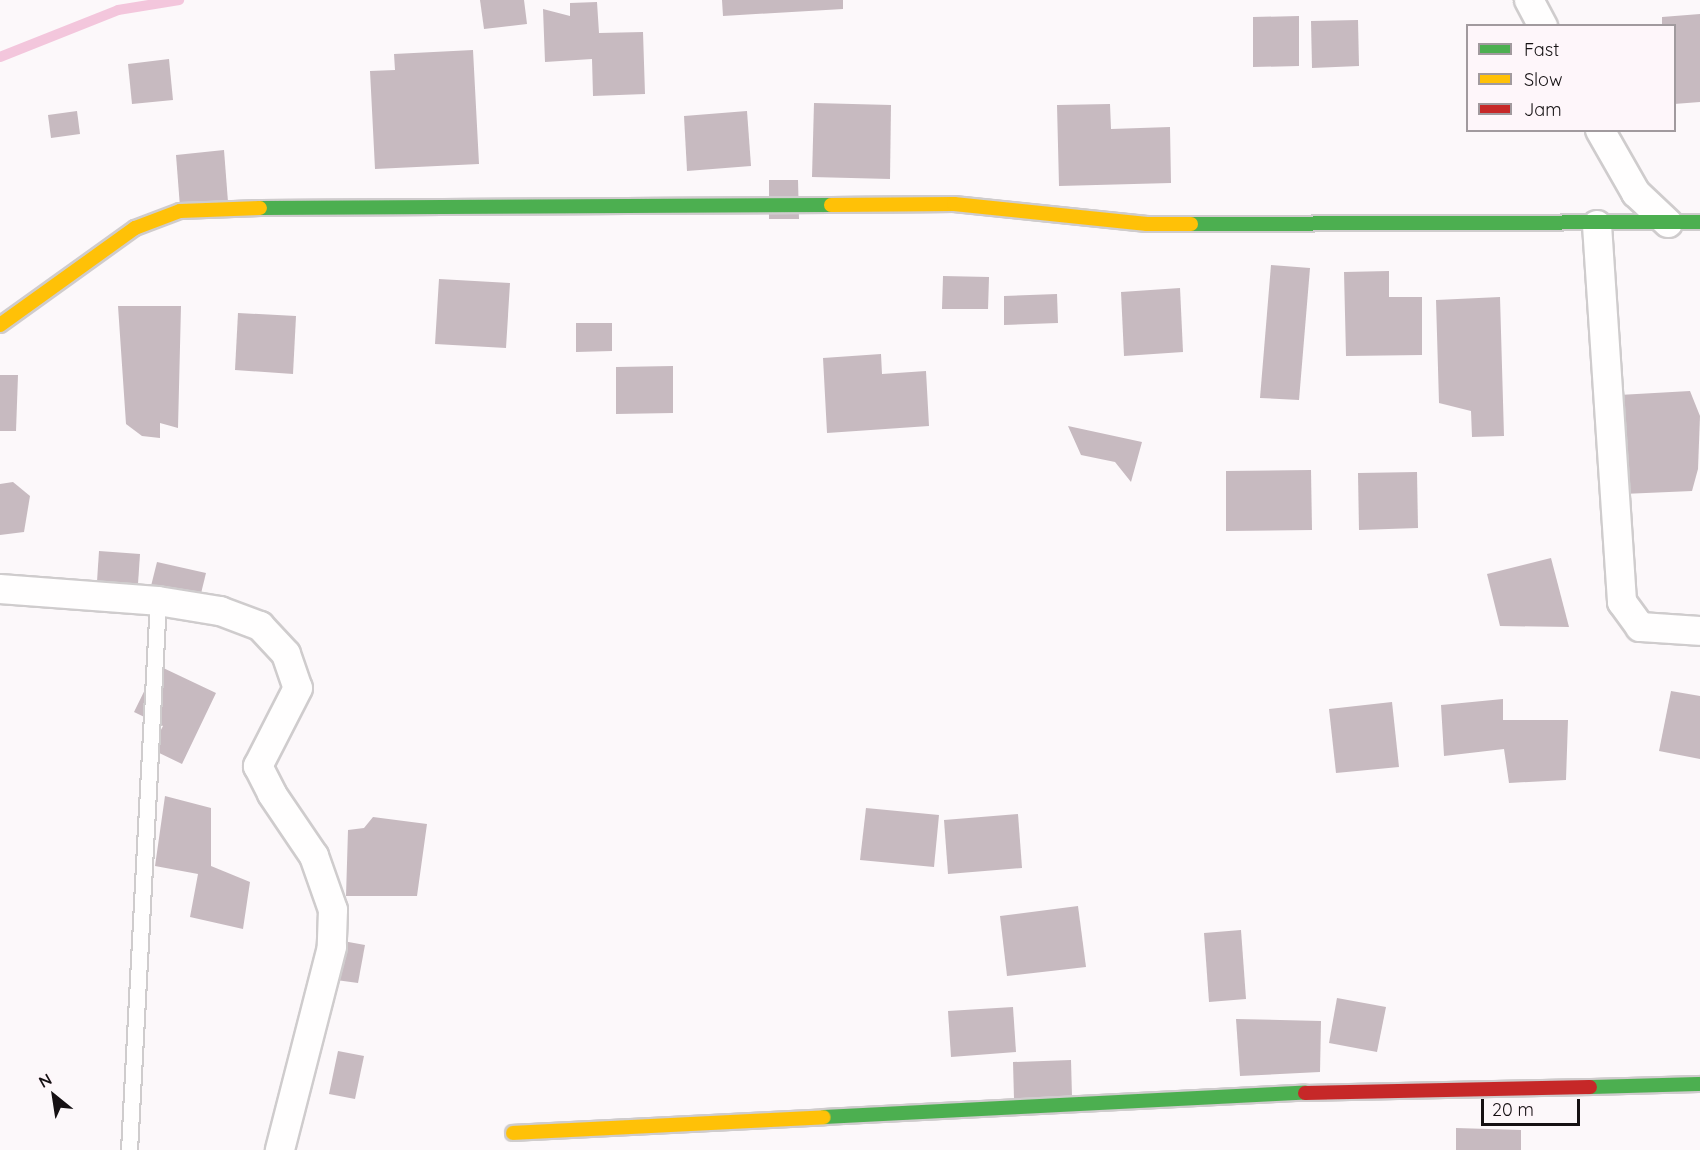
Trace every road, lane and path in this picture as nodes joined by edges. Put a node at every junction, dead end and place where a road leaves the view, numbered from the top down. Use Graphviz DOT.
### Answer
graph roads {
  1 [pos="1529,0"];
  2 [pos="1542,24"];
  3 [pos="1601,132"];
  4 [pos="1700,222"];
  5 [pos="1668,223"];
  6 [pos="1597,225"];
  7 [pos="0,326"];
  8 [pos="0,589"];
  9 [pos="158,601"];
  10 [pos="1700,631"];
  11 [pos="1700,1084"];
  12 [pos="513,1133"];
  13 [pos="129,1150"];
  14 [pos="280,1150"];
  1 -- 2 [label="street"];
  3 -- 5 [label="street"];
  4 -- 5 [label="street"];
  5 -- 6 [label="street"];
  6 -- 7 [label="street"];
  6 -- 10 [label="street"];
  8 -- 9 [label="street"];
  9 -- 13 [label="lane"];
  9 -- 14 [label="street"];
  11 -- 12 [label="street"];
}
